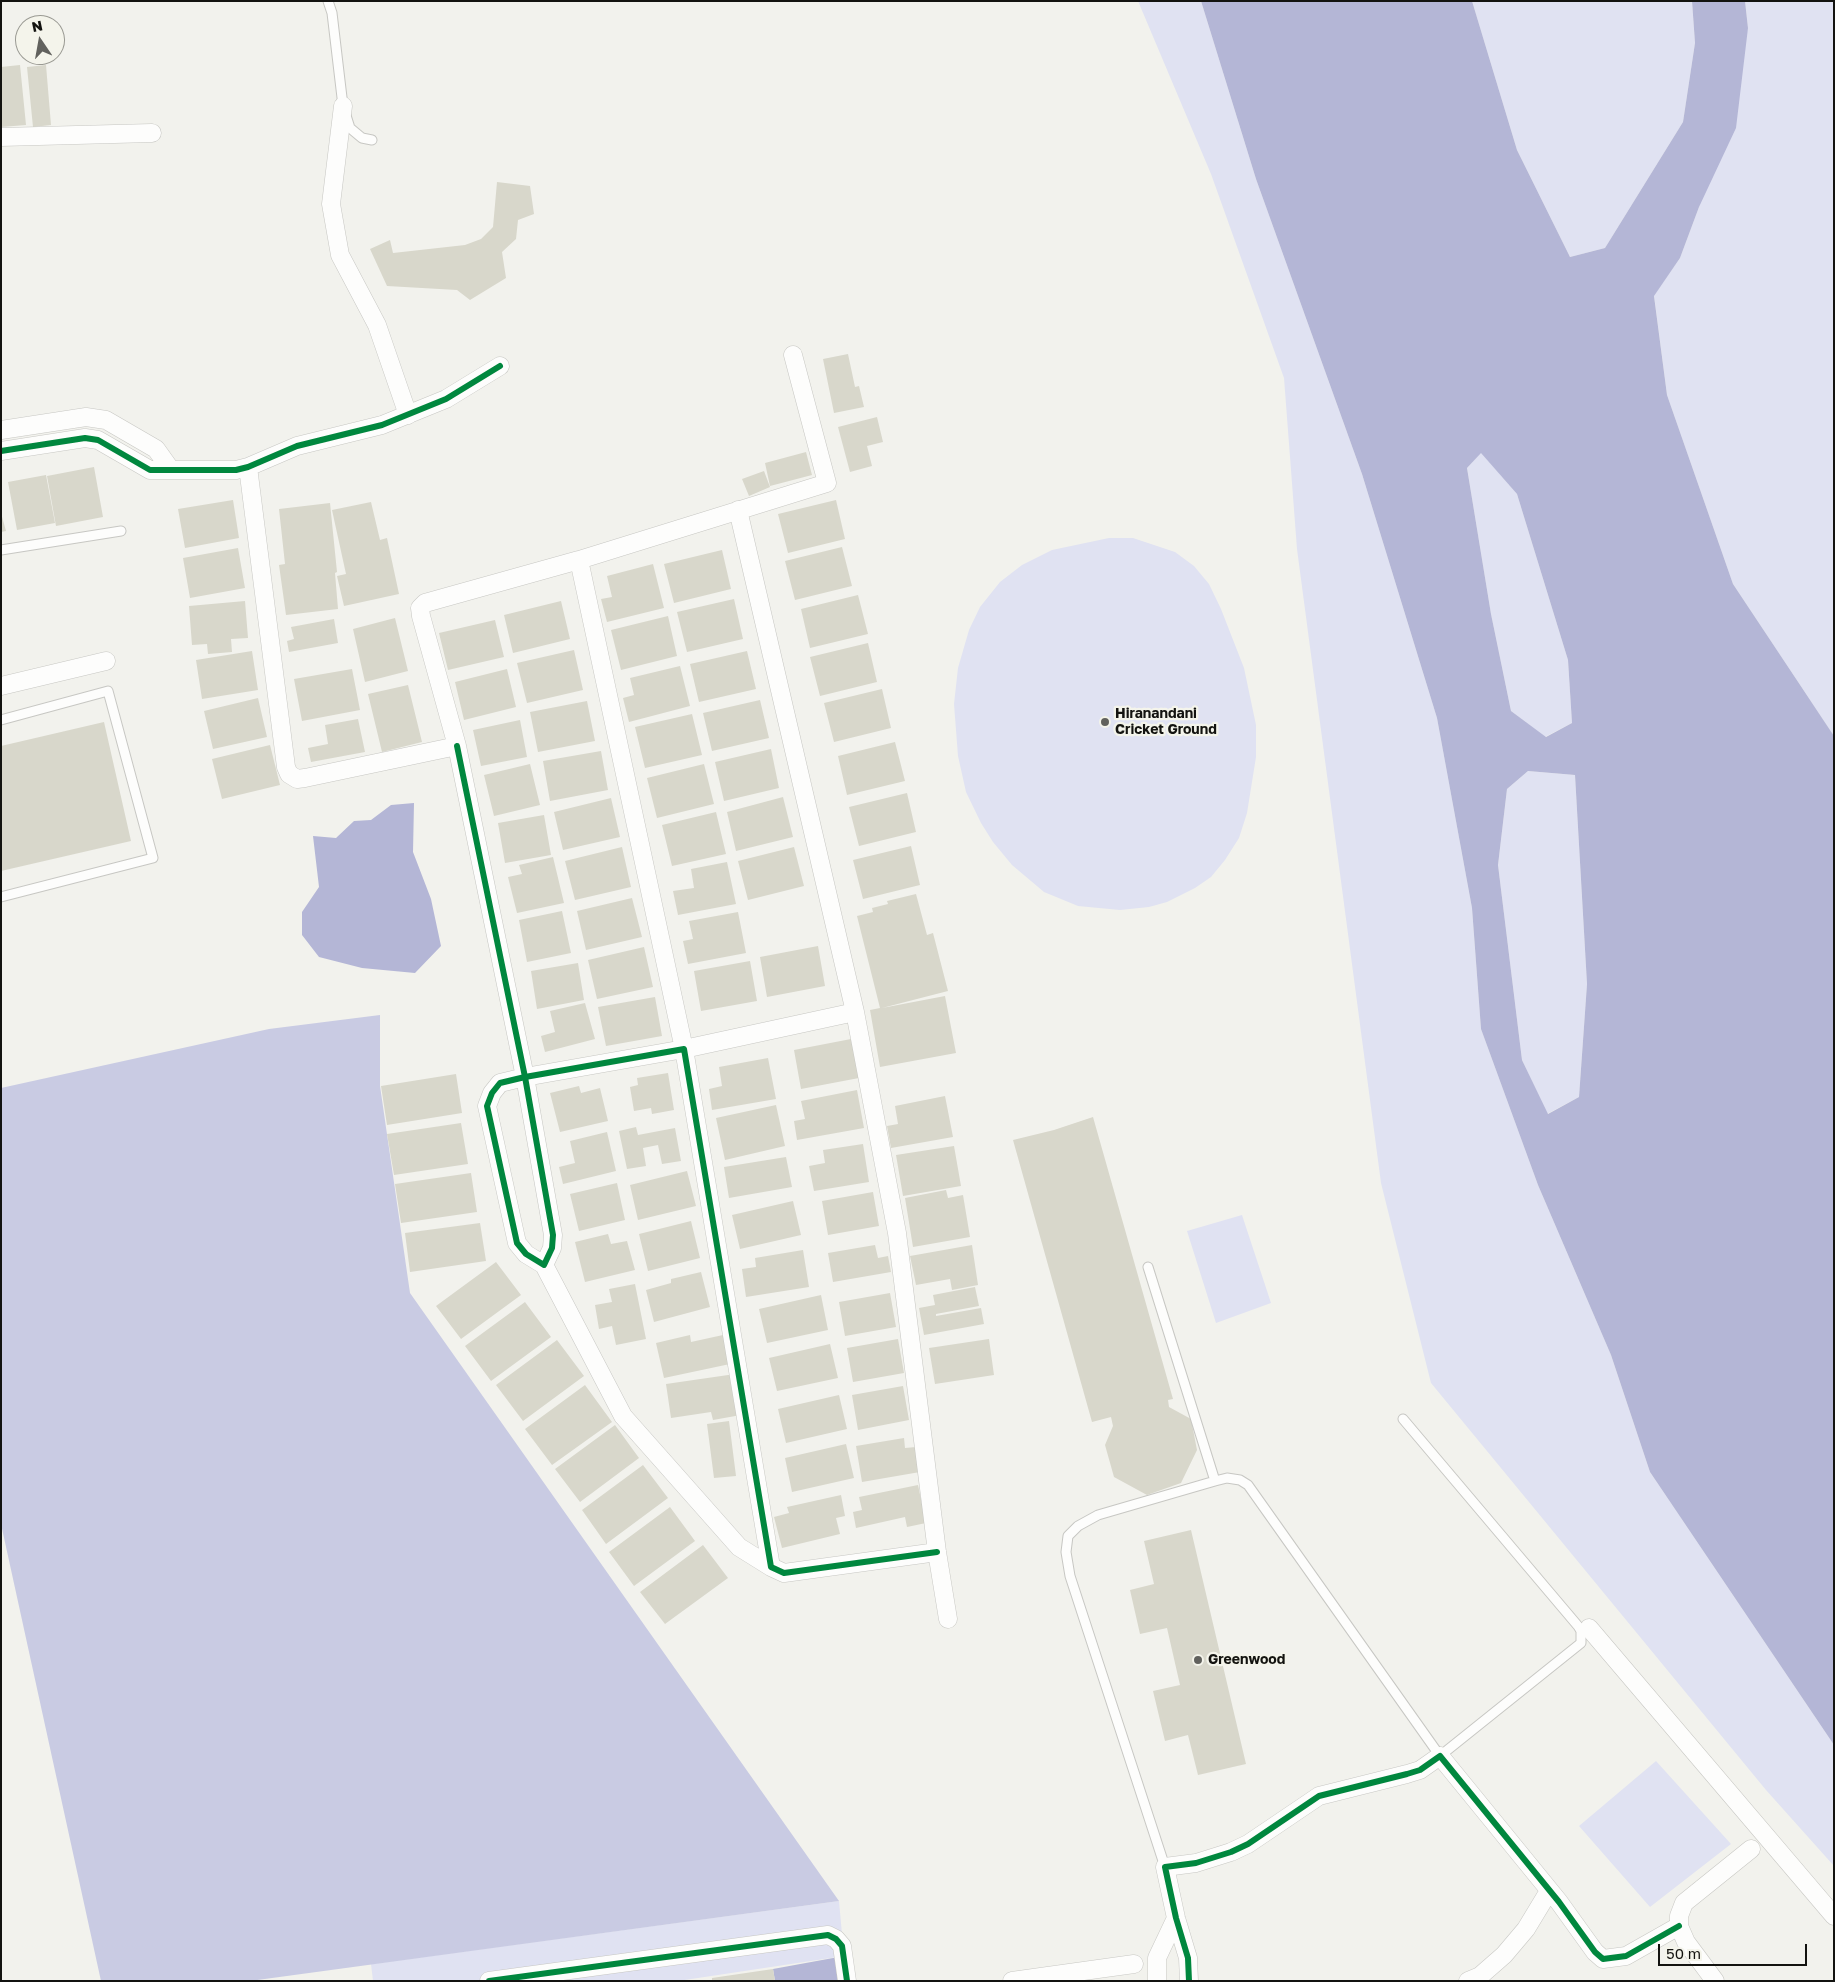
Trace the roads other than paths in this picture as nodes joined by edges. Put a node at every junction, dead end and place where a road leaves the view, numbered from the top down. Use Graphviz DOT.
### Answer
graph roads {
  1 [pos="328,1"];
  2 [pos="343,106"];
  3 [pos="152,133"];
  4 [pos="1,137"];
  5 [pos="372,140"];
  6 [pos="793,355"];
  7 [pos="500,366"];
  8 [pos="408,415"];
  9 [pos="1,430"];
  10 [pos="1,451"];
  11 [pos="248,467"];
  12 [pos="171,470"];
  13 [pos="738,510"];
  14 [pos="121,531"];
  15 [pos="1,550"];
  16 [pos="579,560"];
  17 [pos="106,660"];
  18 [pos="1,686"];
  19 [pos="1,720"];
  20 [pos="457,746"];
  21 [pos="1,897"];
  22 [pos="855,1012"];
  23 [pos="684,1049"];
  24 [pos="525,1077"];
  25 [pos="544,1265"];
  26 [pos="1148,1267"];
  27 [pos="1403,1419"];
  28 [pos="1215,1480"];
  29 [pos="936,1552"];
  30 [pos="771,1567"];
  31 [pos="948,1619"];
  32 [pos="1589,1628"];
  33 [pos="1440,1756"];
  34 [pos="1751,1849"];
  35 [pos="1165,1867"];
  36 [pos="1549,1891"];
  37 [pos="1834,1916"];
  38 [pos="1176,1918"];
  39 [pos="1679,1926"];
  40 [pos="1134,1964"];
  41 [pos="489,1981"];
  42 [pos="847,1981"];
  43 [pos="1012,1981"];
  44 [pos="1157,1981"];
  45 [pos="1188,1981"];
  46 [pos="1468,1981"];
  47 [pos="1715,1981"];
  1 -- 2 [label="lane"];
  2 -- 5 [label="lane"];
  2 -- 8 [label="street"];
  3 -- 4 [label="street"];
  6 -- 13 [label="street"];
  7 -- 8 [label="street"];
  8 -- 11 [label="street"];
  9 -- 12 [label="street"];
  10 -- 12 [label="street"];
  11 -- 12 [label="street"];
  11 -- 20 [label="street"];
  13 -- 16 [label="street"];
  13 -- 22 [label="street"];
  14 -- 15 [label="lane"];
  16 -- 20 [label="street"];
  16 -- 23 [label="street"];
  17 -- 18 [label="street"];
  19 -- 21 [label="lane"];
  20 -- 24 [label="street"];
  22 -- 23 [label="street"];
  22 -- 29 [label="street"];
  23 -- 24 [label="street"];
  23 -- 30 [label="street"];
  24 -- 25 [label="street"];
  24 -- 25 [label="street"];
  25 -- 30 [label="street"];
  26 -- 28 [label="lane"];
  27 -- 33 [label="lane"];
  28 -- 33 [label="lane"];
  28 -- 35 [label="lane"];
  29 -- 30 [label="street"];
  29 -- 31 [label="street"];
  32 -- 37 [label="street"];
  33 -- 35 [label="street"];
  33 -- 36 [label="street"];
  34 -- 39 [label="street"];
  35 -- 38 [label="street"];
  36 -- 39 [label="street"];
  36 -- 46 [label="street"];
  38 -- 44 [label="street"];
  38 -- 45 [label="street"];
  39 -- 47 [label="street"];
  40 -- 43 [label="street"];
  41 -- 42 [label="street"];
}
